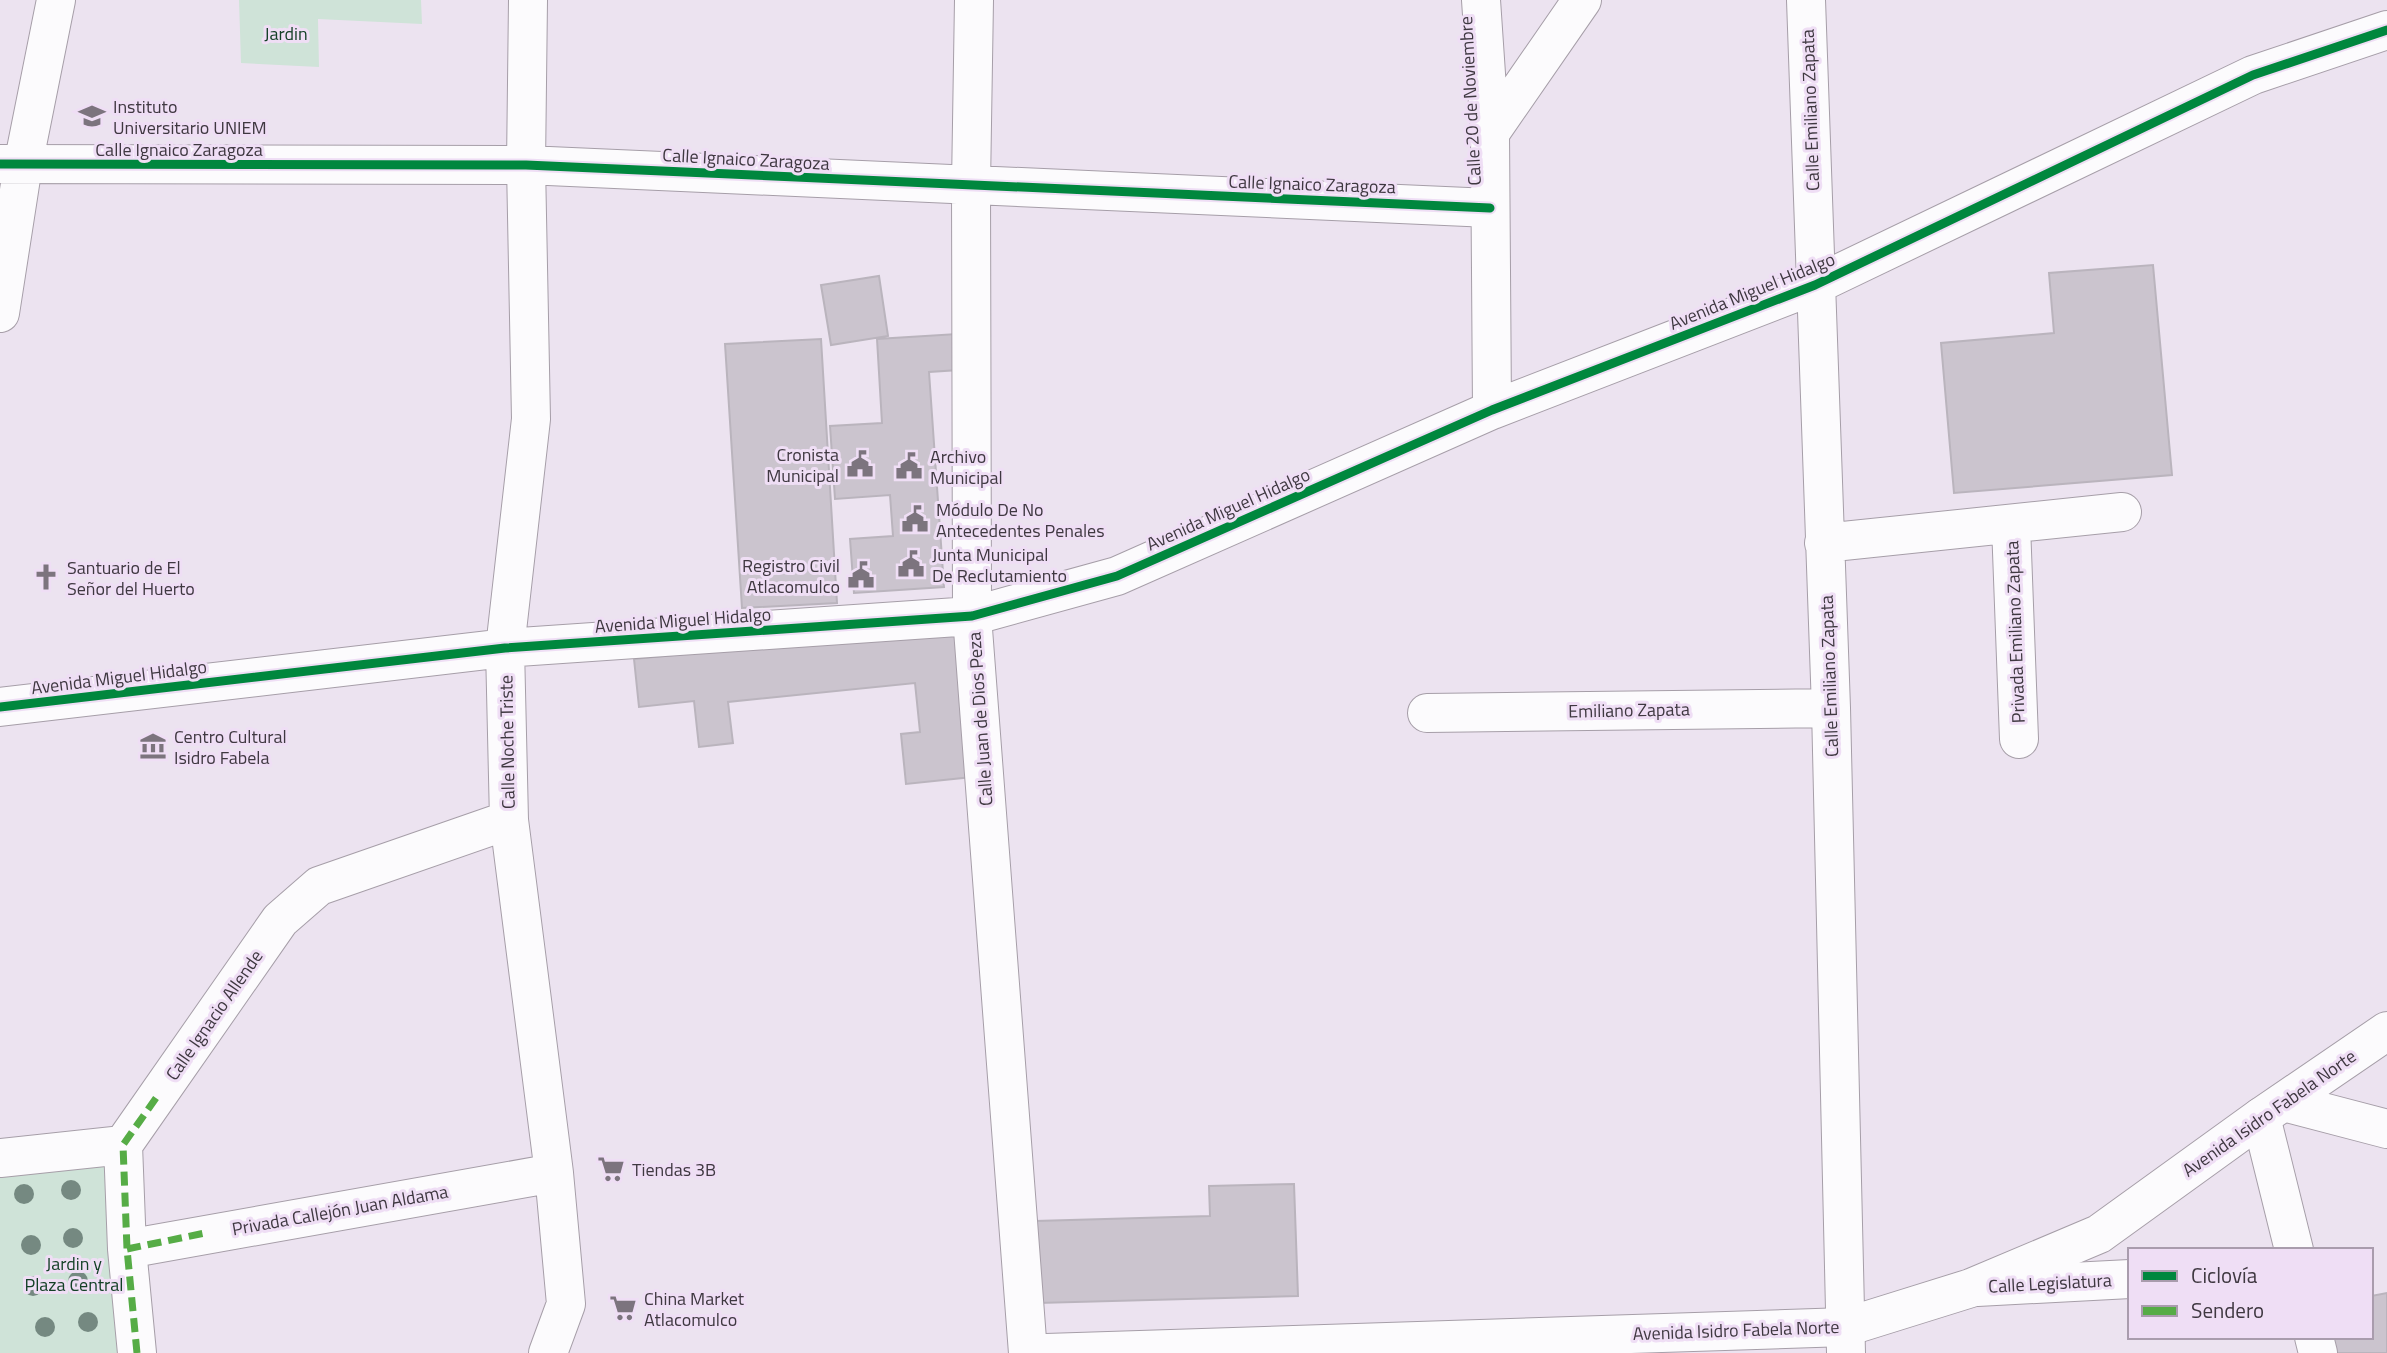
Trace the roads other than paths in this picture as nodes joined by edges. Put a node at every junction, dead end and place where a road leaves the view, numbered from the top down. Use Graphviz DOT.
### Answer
graph roads {
  1 [pos="55,0"];
  2 [pos="528,0"];
  3 [pos="974,0"];
  4 [pos="1481,0"];
  5 [pos="1582,0"];
  6 [pos="1806,0"];
  7 [pos="2387,30"];
  8 [pos="1490,133"];
  9 [pos="12,164"];
  10 [pos="526,165"];
  11 [pos="971,185"];
  12 [pos="1490,208"];
  13 [pos="1815,285"];
  14 [pos="0,313"];
  15 [pos="1493,410"];
  16 [pos="2122,512"];
  17 [pos="2011,525"];
  18 [pos="1824,543"];
  19 [pos="972,616"];
  20 [pos="505,648"];
  21 [pos="0,707"];
  22 [pos="1831,708"];
  23 [pos="1427,713"];
  24 [pos="2019,739"];
  25 [pos="509,820"];
  26 [pos="2387,1031"];
  27 [pos="2272,1109"];
  28 [pos="2387,1129"];
  29 [pos="123,1145"];
  30 [pos="0,1158"];
  31 [pos="554,1173"];
  32 [pos="2294,1248"];
  33 [pos="127,1249"];
  34 [pos="2128,1279"];
  35 [pos="1971,1288"];
  36 [pos="1846,1340"];
  37 [pos="137,1353"];
  38 [pos="548,1353"];
  39 [pos="1028,1353"];
  40 [pos="1046,1353"];
  1 -- 9 [label="street"];
  2 -- 10 [label="street, Calle Noche Triste"];
  3 -- 11 [label="street, Calle Juan de Dios Peza"];
  4 -- 8 [label="street, Calle 20 de Noviembre"];
  5 -- 8 [label="street"];
  6 -- 13 [label="street, Calle Emiliano Zapata"];
  7 -- 13 [label="street, Avenida Miguel Hidalgo"];
  8 -- 12 [label="street, Calle 20 de Noviembre"];
  9 -- 10 [label="street, Calle Ignaico Zaragoza"];
  9 -- 14 [label="street"];
  10 -- 11 [label="street, Calle Ignaico Zaragoza"];
  10 -- 20 [label="street, Calle Noche Triste"];
  11 -- 12 [label="street, Calle Ignaico Zaragoza"];
  11 -- 19 [label="street, Calle Juan de Dios Peza"];
  12 -- 15 [label="street, Calle 20 de Noviembre"];
  13 -- 15 [label="street, Avenida Miguel Hidalgo"];
  13 -- 18 [label="street, Calle Emiliano Zapata"];
  15 -- 19 [label="street, Avenida Miguel Hidalgo"];
  16 -- 17 [label="street, Privada Emiliano Zapata"];
  17 -- 18 [label="street, Privada Emiliano Zapata"];
  17 -- 24 [label="street, Privada Emiliano Zapata"];
  18 -- 22 [label="street, Calle Emiliano Zapata"];
  19 -- 20 [label="street, Avenida Miguel Hidalgo"];
  19 -- 39 [label="street, Calle Juan de Dios Peza"];
  20 -- 21 [label="street, Avenida Miguel Hidalgo"];
  20 -- 25 [label="street, Calle Noche Triste"];
  22 -- 23 [label="street, Emiliano Zapata"];
  22 -- 36 [label="street, Calle Emiliano Zapata"];
  25 -- 29 [label="street, Calle Ignacio Allende"];
  25 -- 31 [label="street, Calle Noche Triste"];
  26 -- 27 [label="street, Avenida Isidro Fabela Norte"];
  27 -- 28 [label="street"];
  27 -- 32 [label="street"];
  27 -- 35 [label="street, Avenida Isidro Fabela Norte"];
  29 -- 30 [label="street"];
  29 -- 33 [label="street"];
  31 -- 33 [label="street, Privada Callejón Juan Aldama"];
  31 -- 38 [label="street, Calle Noche Triste"];
  33 -- 37 [label="street"];
  34 -- 35 [label="street, Calle Legislatura"];
  35 -- 36 [label="street, Avenida Isidro Fabela Norte"];
  36 -- 40 [label="street, Avenida Isidro Fabela Norte"];
}
